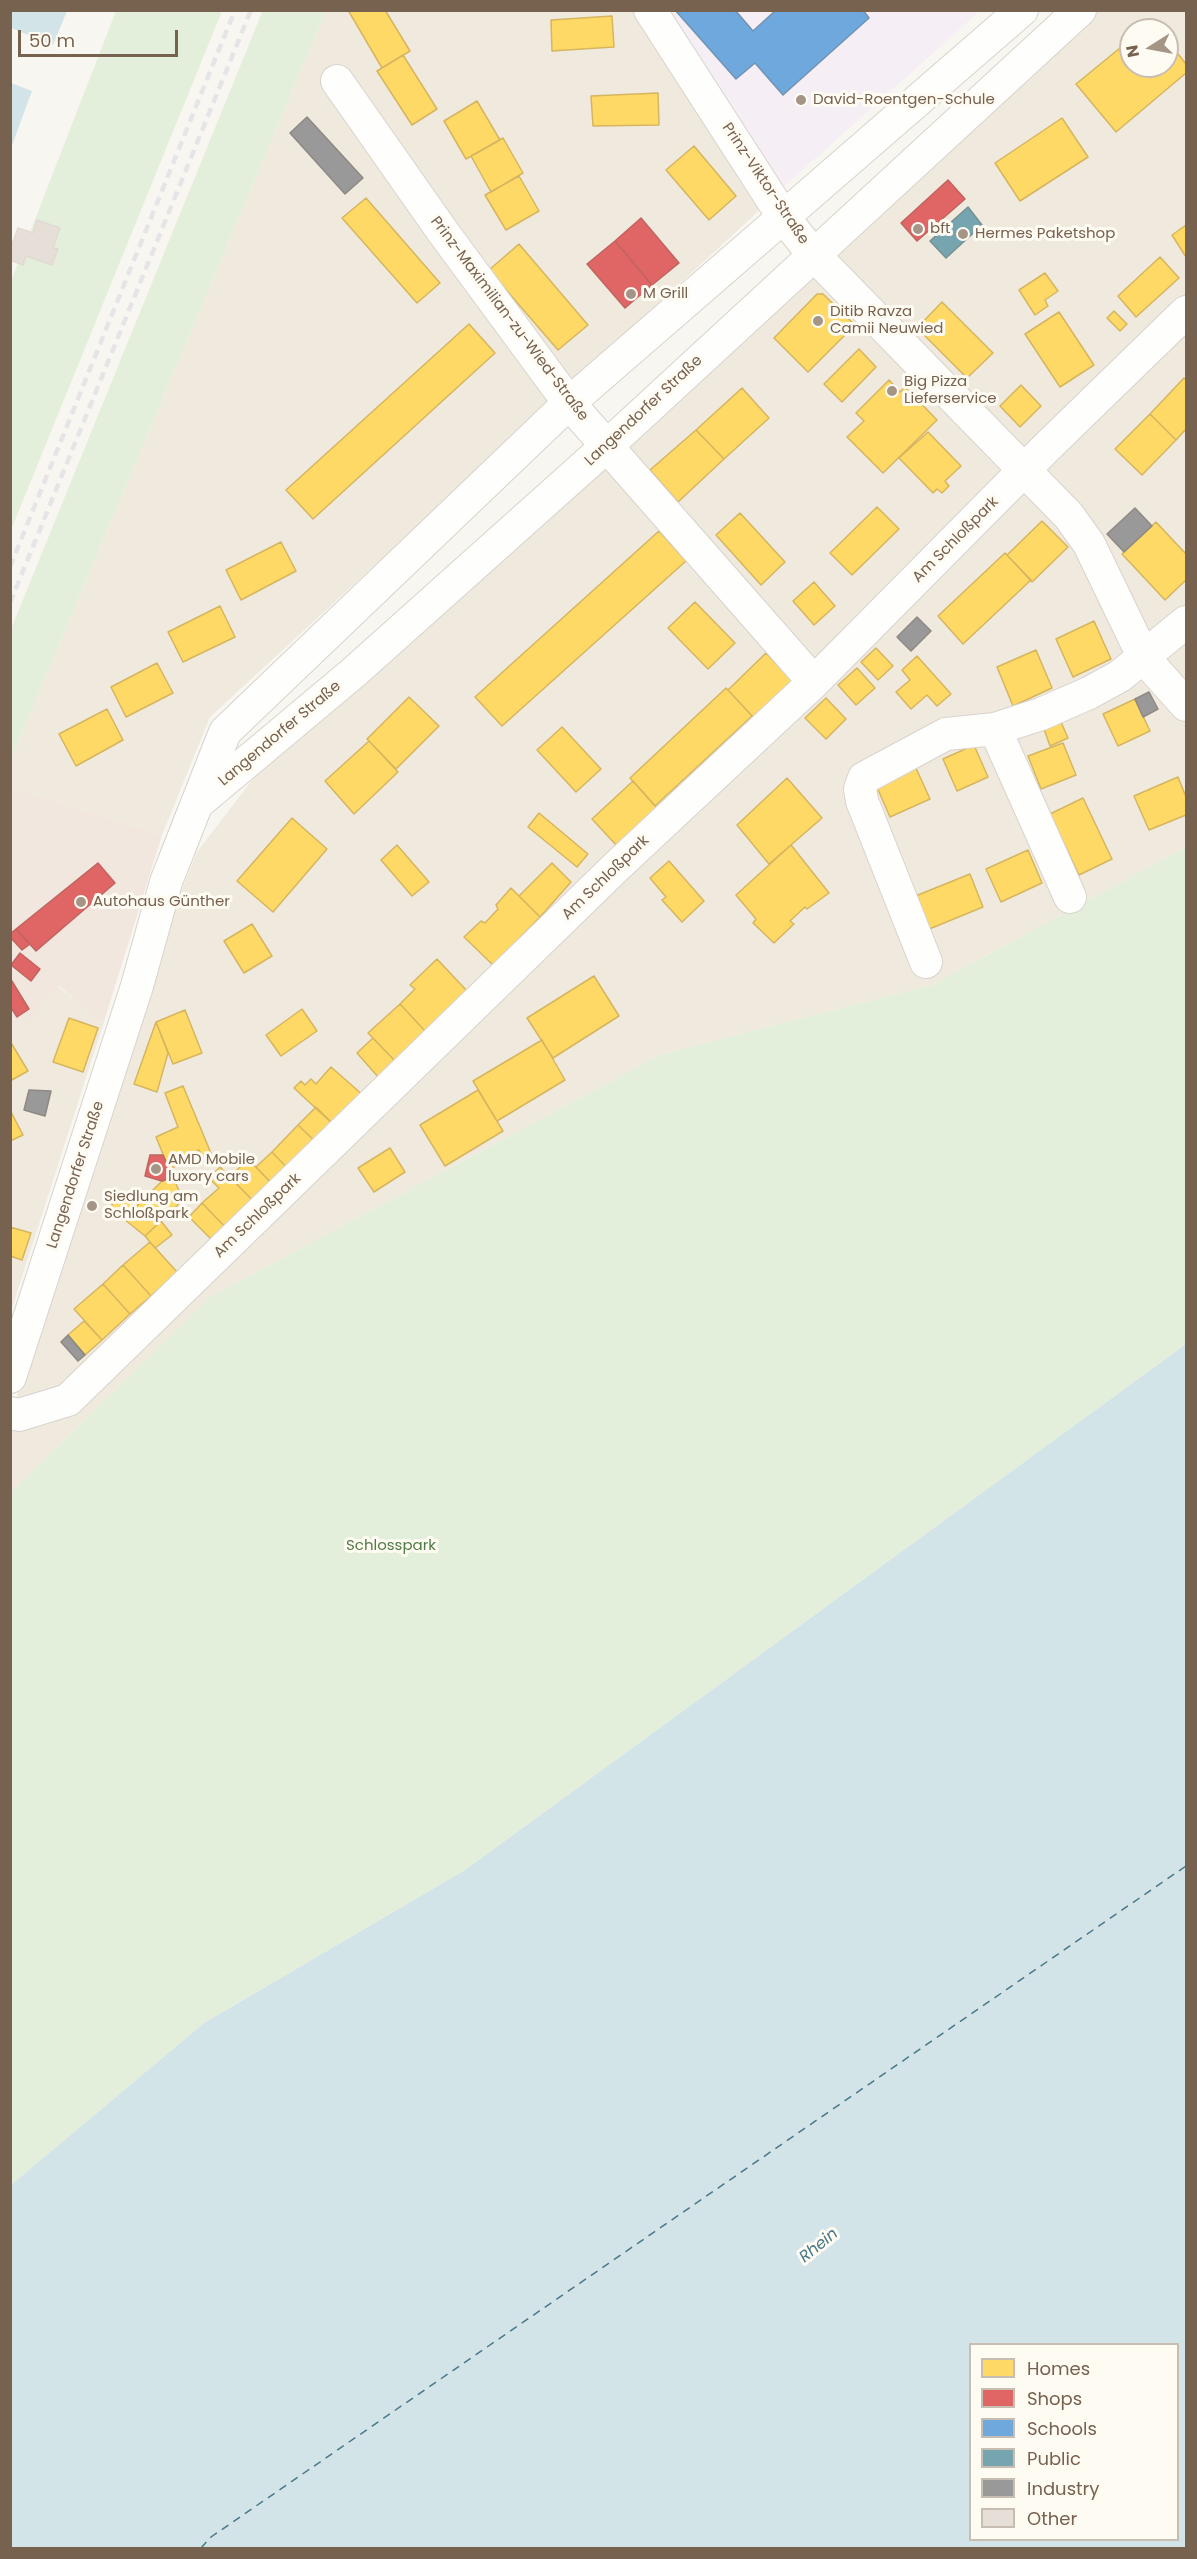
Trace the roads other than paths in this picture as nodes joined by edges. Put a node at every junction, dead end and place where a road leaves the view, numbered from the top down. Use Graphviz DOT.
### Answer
graph roads {
  1 [pos="650,10"];
  2 [pos="1022,10"];
  3 [pos="1080,10"];
  4 [pos="337,81"];
  5 [pos="784,218"];
  6 [pos="813,254"];
  7 [pos="1186,312"];
  8 [pos="569,403"];
  9 [pos="608,445"];
  10 [pos="1025,471"];
  11 [pos="1186,622"];
  12 [pos="1144,658"];
  13 [pos="814,682"];
  14 [pos="1186,705"];
  15 [pos="995,729"];
  16 [pos="199,802"];
  17 [pos="1070,897"];
  18 [pos="926,962"];
  19 [pos="10,1377"];
  20 [pos="10,1413"];
  1 -- 5 [label="street, Prinz-Viktor-Straße"];
  2 -- 5 [label="street, Langendorfer Straße"];
  3 -- 6 [label="street, Langendorfer Straße"];
  4 -- 8 [label="street, Prinz-Maximilian-zu-Wied-Straße"];
  5 -- 6 [label="street, Prinz-Viktor-Straße"];
  5 -- 8 [label="street, Langendorfer Straße"];
  6 -- 9 [label="street, Langendorfer Straße"];
  6 -- 10 [label="street, Prinz-Viktor-Straße"];
  7 -- 10 [label="street, Am Schloßpark"];
  8 -- 9 [label="street, Prinz-Maximilian-zu-Wied-Straße"];
  8 -- 16 [label="street, Langendorfer Straße"];
  9 -- 13 [label="street, Prinz-Maximilian-zu-Wied-Straße"];
  9 -- 16 [label="street, Langendorfer Straße"];
  10 -- 12 [label="street, Prinz-Viktor-Straße"];
  10 -- 13 [label="street, Am Schloßpark"];
  11 -- 12 [label="street"];
  12 -- 14 [label="street, Prinz-Viktor-Straße"];
  12 -- 15 [label="street"];
  13 -- 20 [label="street, Am Schloßpark"];
  15 -- 17 [label="street"];
  15 -- 18 [label="street"];
  16 -- 19 [label="street, Langendorfer Straße"];
}
